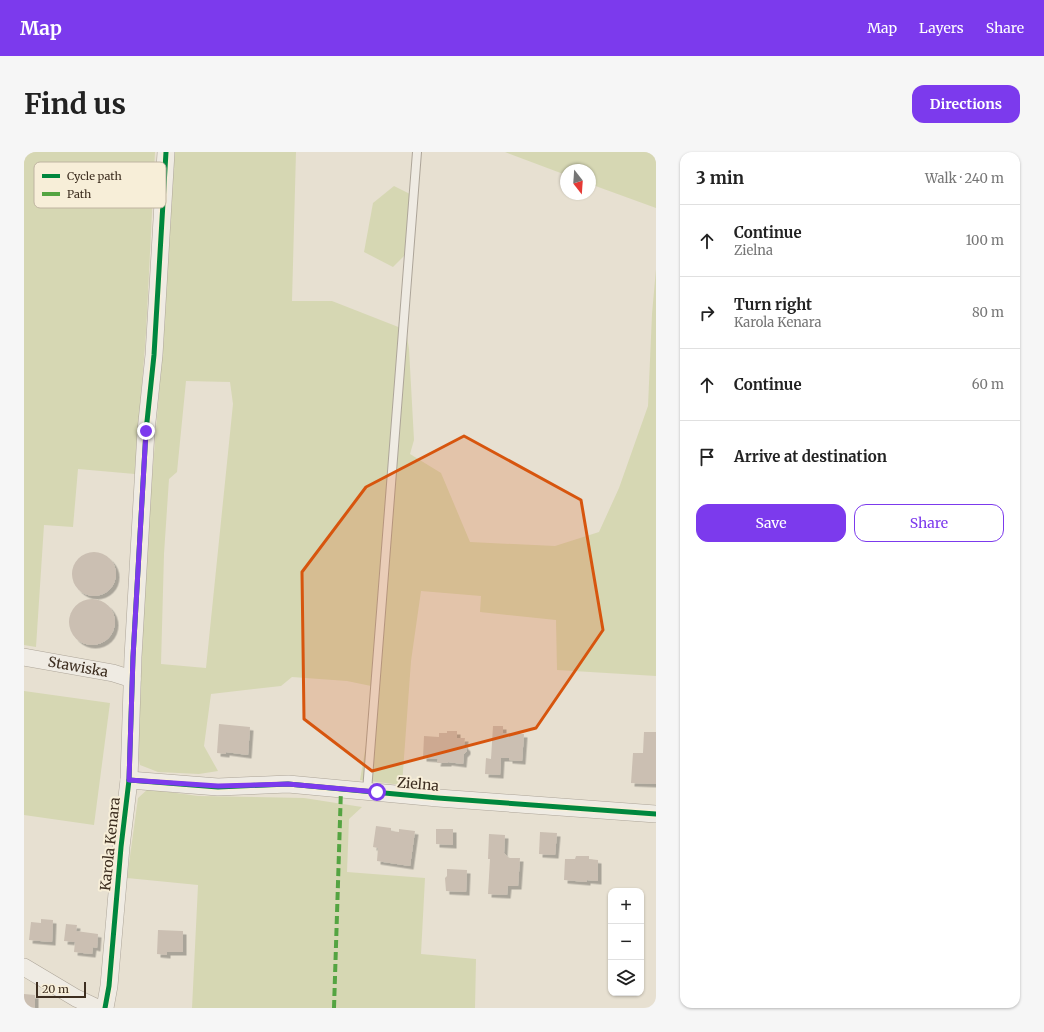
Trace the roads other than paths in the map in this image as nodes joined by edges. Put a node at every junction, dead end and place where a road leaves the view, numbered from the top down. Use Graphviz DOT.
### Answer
graph roads {
  1 [pos="166,152"];
  2 [pos="417,152"];
  3 [pos="165,162"];
  4 [pos="163,208"];
  5 [pos="24,657"];
  6 [pos="132,679"];
  7 [pos="129,780"];
  8 [pos="367,791"];
  9 [pos="656,814"];
  10 [pos="24,967"];
  11 [pos="97,1008"];
  12 [pos="105,1008"];
  1 -- 3 [label="street, Karola Kenara"];
  2 -- 8 [label="lane"];
  4 -- 6 [label="street, Karola Kenara"];
  5 -- 6 [label="street, Stawiska"];
  6 -- 7 [label="street, Karola Kenara"];
  7 -- 8 [label="street, Zielna"];
  7 -- 12 [label="street, Karola Kenara"];
  8 -- 9 [label="street, Zielna"];
  10 -- 11 [label="street"];
}
